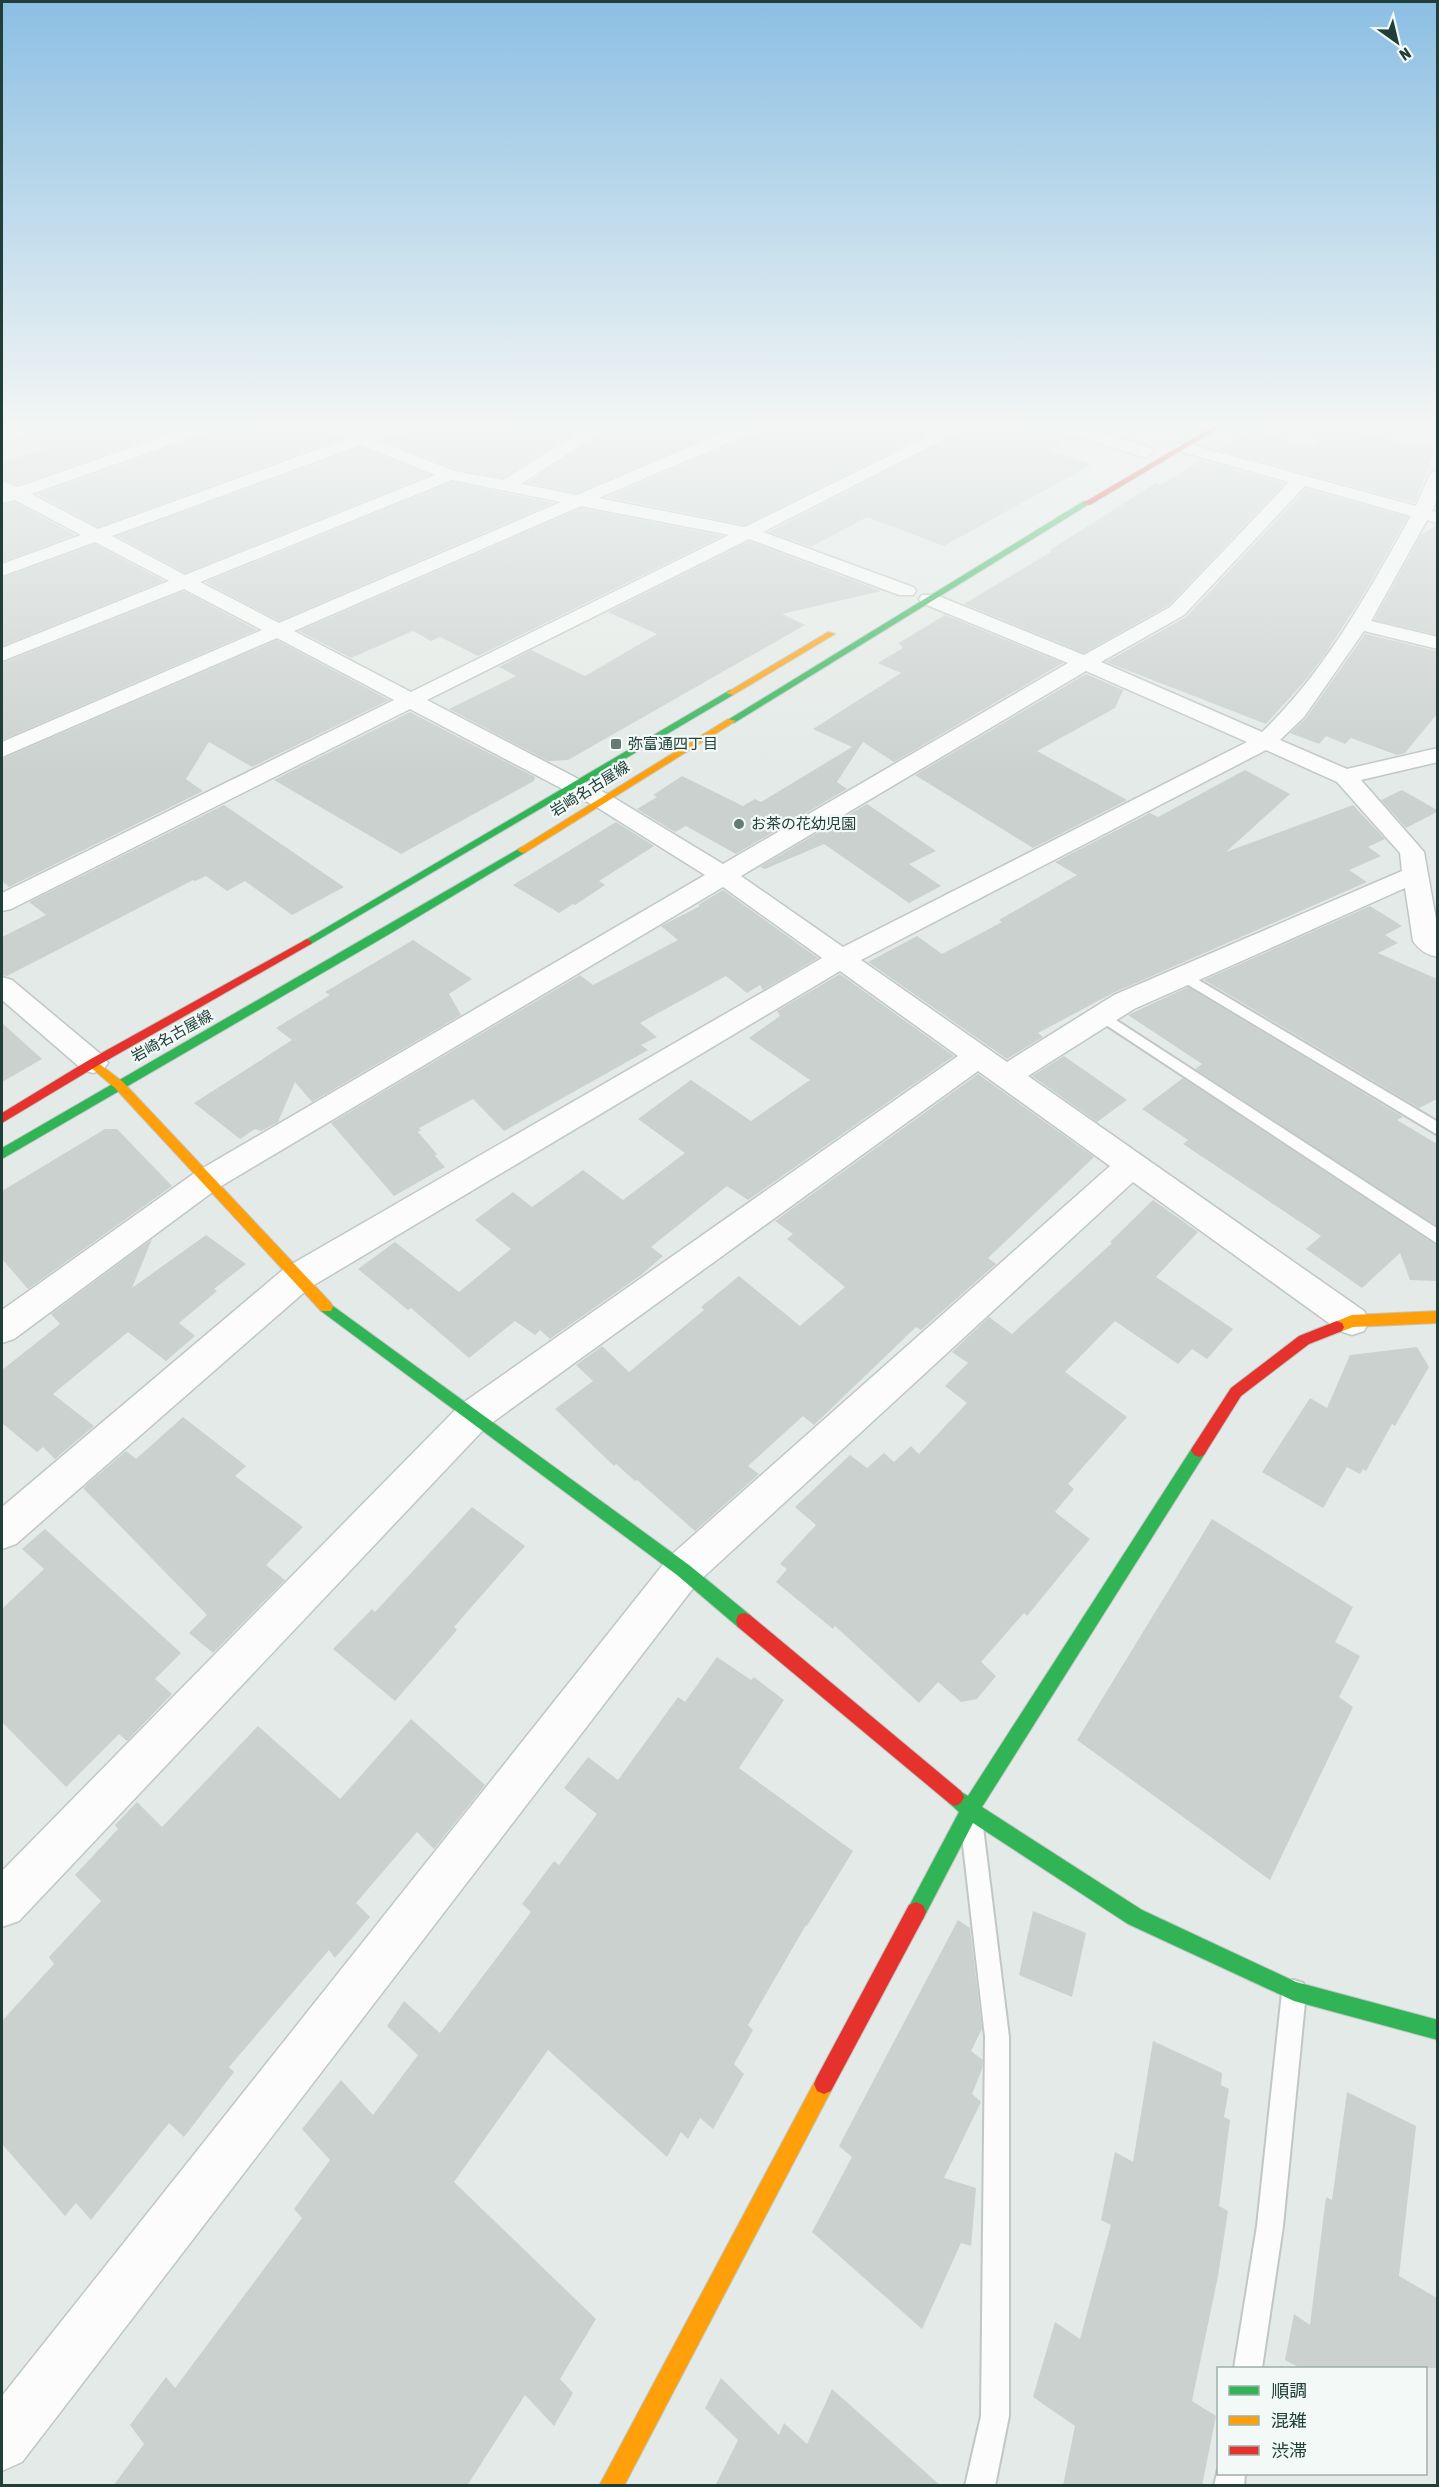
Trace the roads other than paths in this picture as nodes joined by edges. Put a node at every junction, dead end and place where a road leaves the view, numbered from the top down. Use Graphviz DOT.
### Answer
graph roads {
  1 [pos="84,541"];
  2 [pos="108,541"];
  3 [pos="288,541"];
  4 [pos="484,541"];
  5 [pos="731,541"];
  6 [pos="772,541"];
  7 [pos="1010,541"];
  8 [pos="1243,541"];
  9 [pos="1413,541"];
  10 [pos="2,570"];
  11 [pos="186,582"];
  12 [pos="917,592"];
  13 [pos="885,603"];
  14 [pos="1359,624"];
  15 [pos="845,626"];
  16 [pos="278,629"];
  17 [pos="1437,643"];
  18 [pos="2,655"];
  19 [pos="1084,663"];
  20 [pos="412,700"];
  21 [pos="1265,742"];
  22 [pos="2,750"];
  23 [pos="1437,755"];
  24 [pos="1345,777"];
  25 [pos="573,783"];
  26 [pos="603,801"];
  27 [pos="1416,874"];
  28 [pos="723,875"];
  29 [pos="2,903"];
  30 [pos="1437,949"];
  31 [pos="841,959"];
  32 [pos="1185,977"];
  33 [pos="2,986"];
  34 [pos="1102,1016"];
  35 [pos="978,1056"];
  36 [pos="93,1063"];
  37 [pos="1006,1076"];
  38 [pos="118,1085"];
  39 [pos="2,1119"];
  40 [pos="1437,1130"];
  41 [pos="2,1154"];
  42 [pos="1132,1165"];
  43 [pos="207,1180"];
  44 [pos="1437,1238"];
  45 [pos="297,1278"];
  46 [pos="1437,1317"];
  47 [pos="1352,1321"];
  48 [pos="2,1329"];
  49 [pos="474,1416"];
  50 [pos="2,1531"];
  51 [pos="683,1570"];
  52 [pos="970,1810"];
  53 [pos="2,1904"];
  54 [pos="1294,1991"];
  55 [pos="1437,2030"];
  56 [pos="1248,2367"];
  57 [pos="2,2442"];
  58 [pos="621,2481"];
  59 [pos="980,2486"];
  1 -- 10 [label="street"];
  2 -- 11 [label="street"];
  3 -- 11 [label="street"];
  4 -- 16 [label="street"];
  5 -- 20 [label="street"];
  6 -- 12 [label="street"];
  7 -- 12 [label="main road, 岩崎名古屋線"];
  8 -- 19 [label="street"];
  9 -- 14 [label="street"];
  11 -- 16 [label="street"];
  11 -- 18 [label="street"];
  12 -- 13 [label="main road, 岩崎名古屋線"];
  12 -- 19 [label="street"];
  12 -- 26 [label="main road, 岩崎名古屋線"];
  14 -- 17 [label="street"];
  14 -- 21 [label="street"];
  15 -- 25 [label="main road, 岩崎名古屋線"];
  16 -- 20 [label="street"];
  16 -- 22 [label="street"];
  19 -- 21 [label="street"];
  19 -- 28 [label="street"];
  20 -- 25 [label="street"];
  20 -- 29 [label="street"];
  21 -- 24 [label="street"];
  21 -- 31 [label="street"];
  23 -- 24 [label="street"];
  24 -- 27 [label="street"];
  25 -- 26 [label="street"];
  25 -- 36 [label="main road, 岩崎名古屋線"];
  26 -- 28 [label="street"];
  26 -- 38 [label="main road, 岩崎名古屋線"];
  27 -- 30 [label="street"];
  27 -- 32 [label="street"];
  28 -- 31 [label="street"];
  28 -- 43 [label="street"];
  31 -- 35 [label="street"];
  31 -- 45 [label="street"];
  32 -- 34 [label="street"];
  32 -- 40 [label="lane"];
  33 -- 36 [label="street"];
  34 -- 37 [label="street"];
  34 -- 44 [label="lane"];
  35 -- 37 [label="street"];
  35 -- 49 [label="street"];
  36 -- 38 [label="main road"];
  36 -- 39 [label="main road, 岩崎名古屋線"];
  37 -- 42 [label="street"];
  38 -- 41 [label="main road, 岩崎名古屋線"];
  38 -- 43 [label="main road"];
  42 -- 47 [label="street"];
  42 -- 51 [label="street"];
  43 -- 45 [label="main road"];
  43 -- 48 [label="street"];
  45 -- 49 [label="main road"];
  45 -- 50 [label="street"];
  46 -- 47 [label="main road"];
  47 -- 52 [label="main road"];
  49 -- 51 [label="main road"];
  49 -- 53 [label="street"];
  51 -- 52 [label="main road"];
  51 -- 57 [label="street"];
  52 -- 54 [label="main road"];
  52 -- 58 [label="main road"];
  52 -- 59 [label="lane"];
  54 -- 55 [label="main road"];
  54 -- 56 [label="lane"];
}
